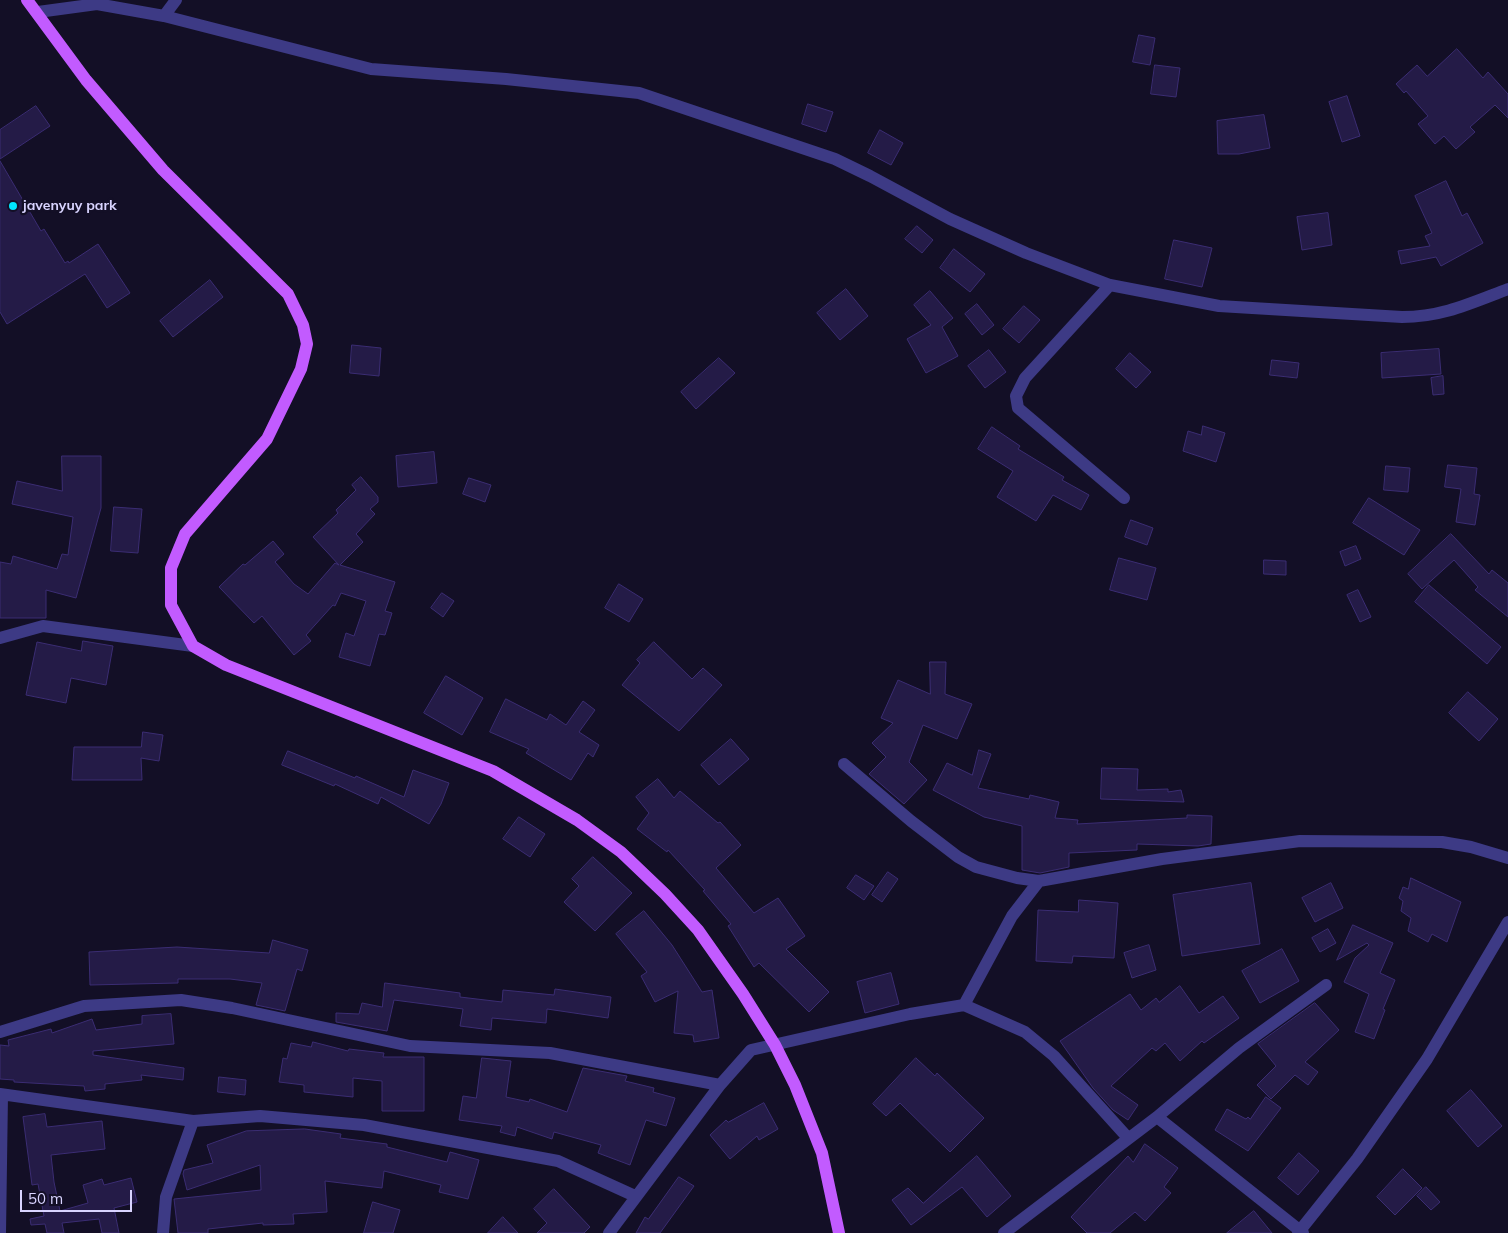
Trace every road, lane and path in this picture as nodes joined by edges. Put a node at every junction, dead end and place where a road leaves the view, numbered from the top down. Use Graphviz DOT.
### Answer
graph roads {
  1 [pos="27,0"];
  2 [pos="176,0"];
  3 [pos="38,12"];
  4 [pos="164,16"];
  5 [pos="1110,285"];
  6 [pos="1508,289"];
  7 [pos="1124,498"];
  8 [pos="0,638"];
  9 [pos="193,646"];
  10 [pos="844,764"];
  11 [pos="1508,858"];
  12 [pos="1039,881"];
  13 [pos="1508,922"];
  14 [pos="1326,984"];
  15 [pos="964,1005"];
  16 [pos="0,1032"];
  17 [pos="775,1045"];
  18 [pos="720,1085"];
  19 [pos="1,1095"];
  20 [pos="1157,1118"];
  21 [pos="193,1121"];
  22 [pos="1128,1138"];
  23 [pos="635,1196"];
  24 [pos="1301,1232"];
  25 [pos="0,1233"];
  26 [pos="163,1233"];
  27 [pos="609,1233"];
  28 [pos="840,1233"];
  29 [pos="1004,1233"];
  1 -- 3 [label="main road"];
  2 -- 4 [label="street"];
  3 -- 4 [label="street"];
  3 -- 9 [label="main road"];
  4 -- 5 [label="street"];
  5 -- 6 [label="street"];
  5 -- 7 [label="street"];
  8 -- 9 [label="street"];
  9 -- 17 [label="main road"];
  10 -- 12 [label="street"];
  11 -- 12 [label="street"];
  12 -- 15 [label="street"];
  13 -- 24 [label="street"];
  14 -- 20 [label="street"];
  15 -- 17 [label="street"];
  15 -- 22 [label="street"];
  16 -- 18 [label="street"];
  17 -- 18 [label="street"];
  17 -- 28 [label="main road"];
  18 -- 23 [label="street"];
  19 -- 21 [label="street"];
  19 -- 25 [label="street"];
  20 -- 22 [label="street"];
  20 -- 24 [label="street"];
  21 -- 23 [label="street"];
  21 -- 26 [label="street"];
  22 -- 29 [label="street"];
  23 -- 27 [label="street"];
}
